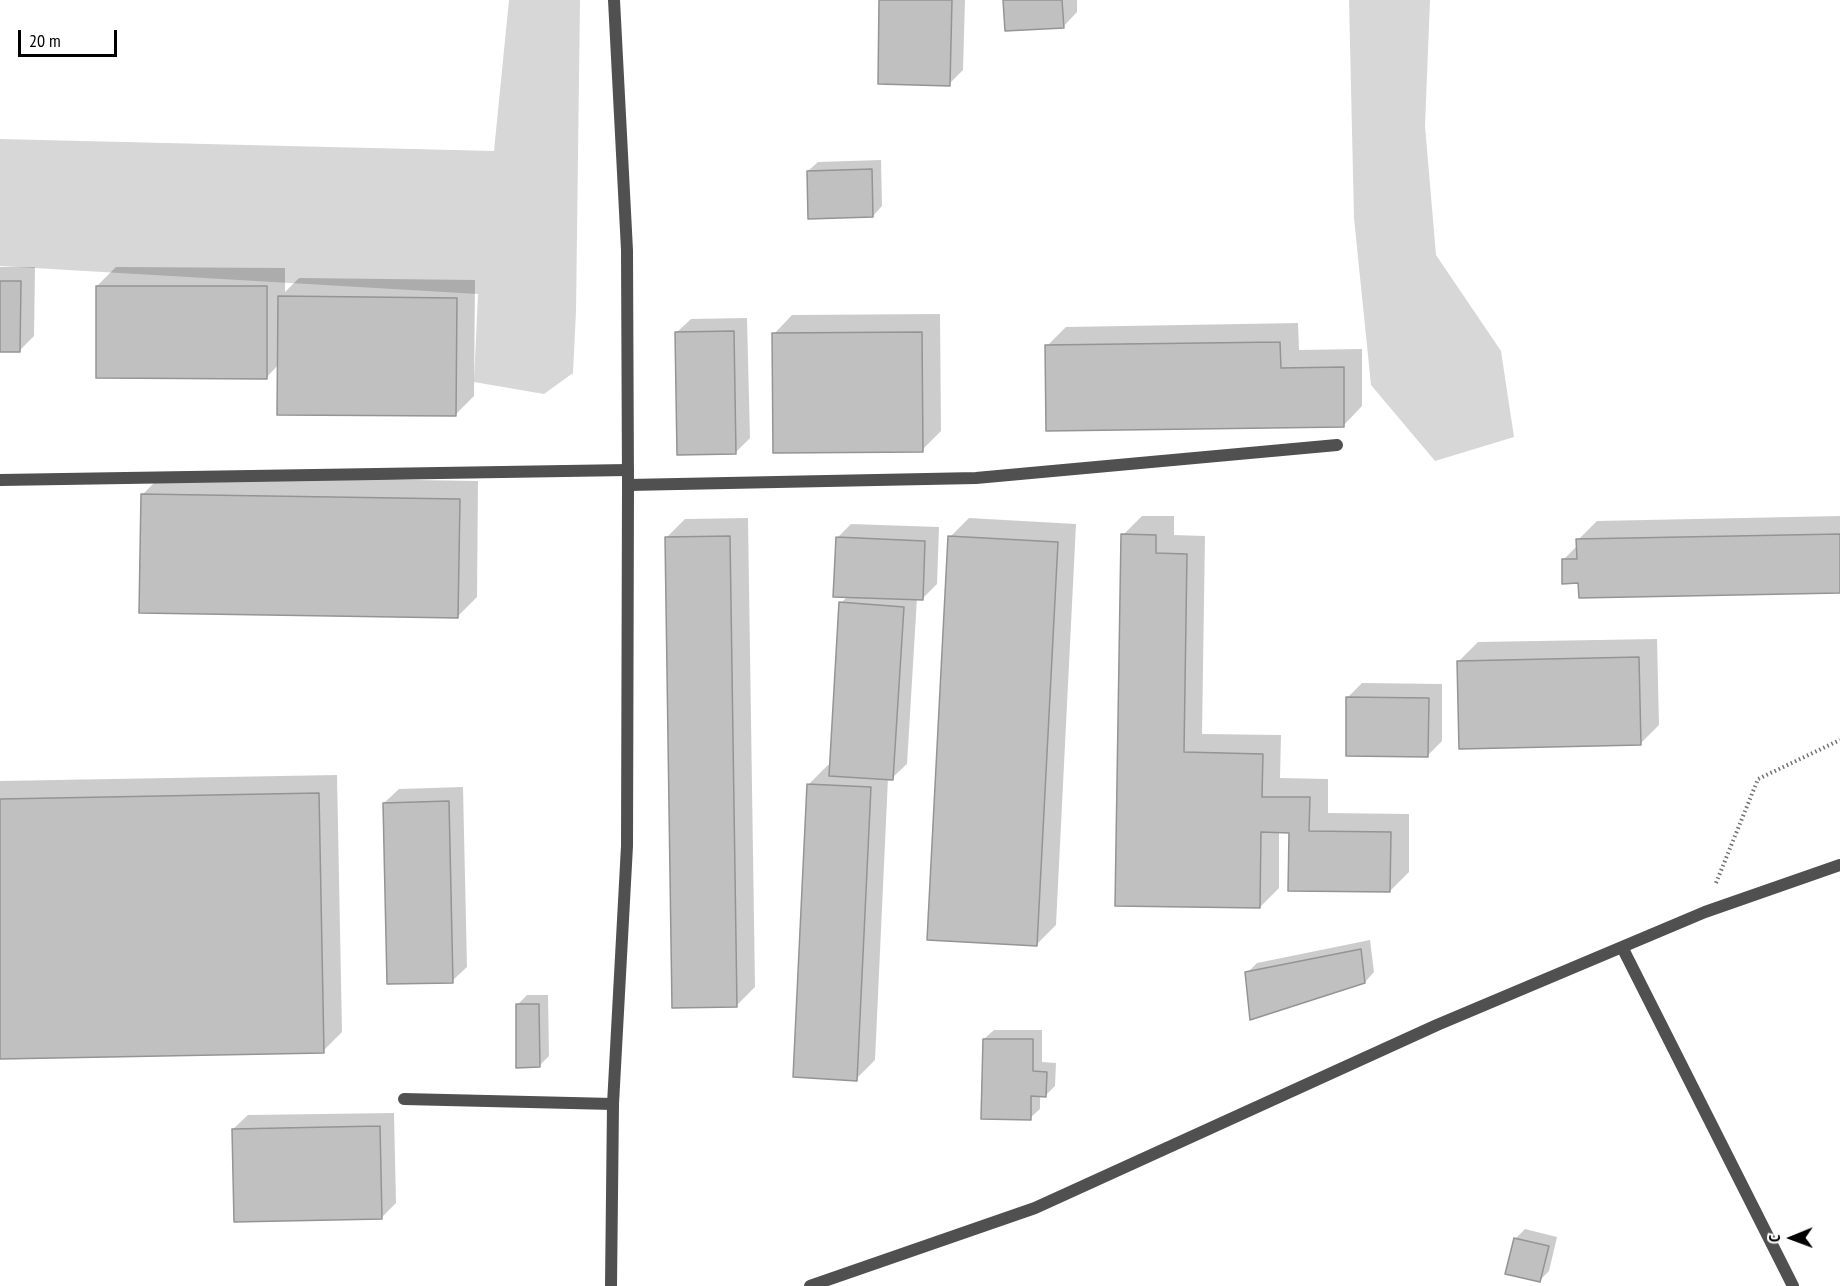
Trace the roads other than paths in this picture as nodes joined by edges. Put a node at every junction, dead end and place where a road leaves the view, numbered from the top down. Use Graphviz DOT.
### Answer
graph roads {
  1 [pos="614,0"];
  2 [pos="1337,445"];
  3 [pos="628,470"];
  4 [pos="0,480"];
  5 [pos="628,485"];
  6 [pos="1840,865"];
  7 [pos="1622,947"];
  8 [pos="404,1099"];
  9 [pos="614,1104"];
  10 [pos="611,1286"];
  11 [pos="810,1286"];
  12 [pos="1793,1286"];
  1 -- 3 [label="street"];
  2 -- 5 [label="street"];
  3 -- 4 [label="street"];
  3 -- 5 [label="street"];
  5 -- 9 [label="street"];
  6 -- 7 [label="street"];
  7 -- 11 [label="street"];
  7 -- 12 [label="street"];
  8 -- 9 [label="street"];
  9 -- 10 [label="street"];
}
